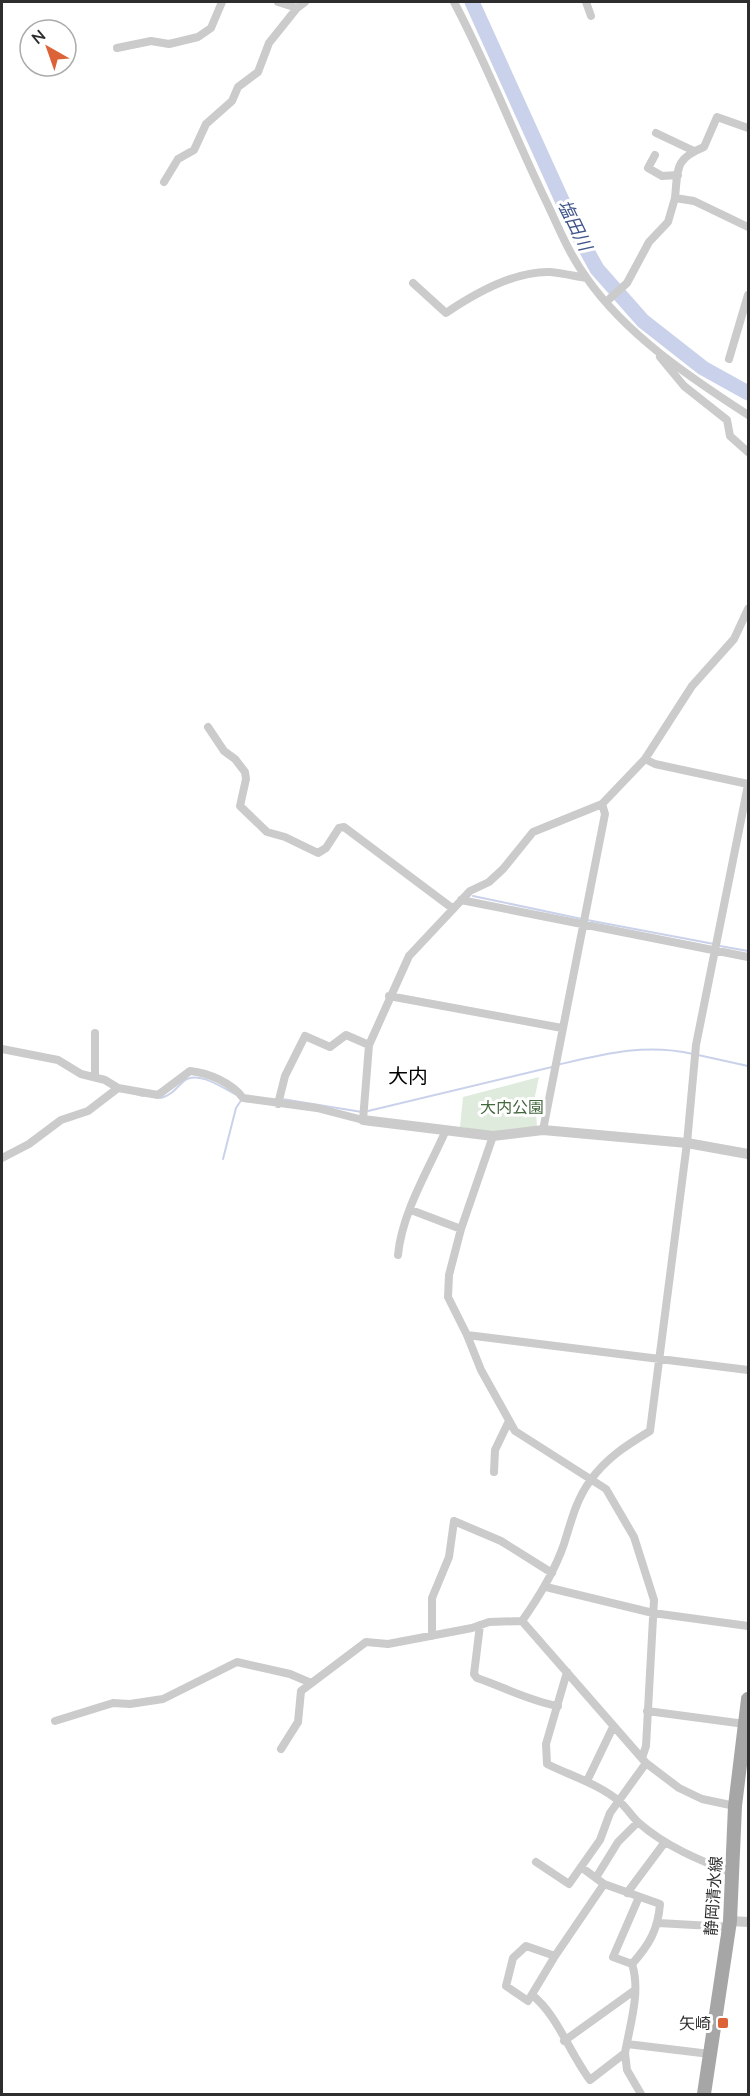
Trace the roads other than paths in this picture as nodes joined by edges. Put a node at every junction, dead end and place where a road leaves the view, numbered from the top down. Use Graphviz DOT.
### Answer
graph roads {
  1 [pos="222,2"];
  2 [pos="278,2"];
  3 [pos="305,2"];
  4 [pos="454,2"];
  5 [pos="586,2"];
  6 [pos="297,8"];
  7 [pos="591,16"];
  8 [pos="117,48"];
  9 [pos="748,128"];
  10 [pos="656,133"];
  11 [pos="694,151"];
  12 [pos="655,155"];
  13 [pos="678,176"];
  14 [pos="164,182"];
  15 [pos="675,198"];
  16 [pos="748,227"];
  17 [pos="586,278"];
  18 [pos="413,284"];
  19 [pos="748,295"];
  20 [pos="608,300"];
  21 [pos="650,345"];
  22 [pos="729,359"];
  23 [pos="748,415"];
  24 [pos="748,452"];
  25 [pos="748,609"];
  26 [pos="208,727"];
  27 [pos="645,759"];
  28 [pos="748,784"];
  29 [pos="602,804"];
  30 [pos="461,900"];
  31 [pos="452,908"];
  32 [pos="582,925"];
  33 [pos="716,950"];
  34 [pos="748,957"];
  35 [pos="389,996"];
  36 [pos="562,1029"];
  37 [pos="94,1033"];
  38 [pos="369,1045"];
  39 [pos="2,1049"];
  40 [pos="95,1077"];
  41 [pos="118,1089"];
  42 [pos="278,1104"];
  43 [pos="363,1120"];
  44 [pos="446,1130"];
  45 [pos="543,1130"];
  46 [pos="493,1136"];
  47 [pos="687,1143"];
  48 [pos="748,1154"];
  49 [pos="2,1158"];
  50 [pos="411,1210"];
  51 [pos="461,1229"];
  52 [pos="398,1255"];
  53 [pos="467,1335"];
  54 [pos="659,1360"];
  55 [pos="748,1370"];
  56 [pos="508,1423"];
  57 [pos="494,1472"];
  58 [pos="590,1481"];
  59 [pos="552,1573"];
  60 [pos="546,1587"];
  61 [pos="653,1613"];
  62 [pos="522,1621"];
  63 [pos="480,1625"];
  64 [pos="748,1626"];
  65 [pos="432,1636"];
  66 [pos="567,1672"];
  67 [pos="311,1683"];
  68 [pos="748,1699"];
  69 [pos="558,1706"];
  70 [pos="647,1711"];
  71 [pos="55,1721"];
  72 [pos="745,1724"];
  73 [pos="613,1727"];
  74 [pos="282,1749"];
  75 [pos="644,1760"];
  76 [pos="587,1781"];
  77 [pos="620,1802"];
  78 [pos="735,1806"];
  79 [pos="638,1822"];
  80 [pos="665,1842"];
  81 [pos="536,1862"];
  82 [pos="581,1867"];
  83 [pos="732,1873"];
  84 [pos="597,1876"];
  85 [pos="604,1884"];
  86 [pos="627,1893"];
  87 [pos="639,1897"];
  88 [pos="748,1922"];
  89 [pos="658,1923"];
  90 [pos="730,1924"];
  91 [pos="555,1956"];
  92 [pos="632,1964"];
  93 [pos="635,1990"];
  94 [pos="532,1995"];
  95 [pos="564,2041"];
  96 [pos="626,2048"];
  97 [pos="710,2054"];
  98 [pos="641,2094"];
  99 [pos="704,2094"];
  1 -- 8 [label="street"];
  2 -- 6 [label="street"];
  3 -- 6 [label="street"];
  4 -- 17 [label="street"];
  5 -- 7 [label="street"];
  6 -- 14 [label="street"];
  9 -- 11 [label="street"];
  10 -- 11 [label="street"];
  11 -- 13 [label="street"];
  12 -- 13 [label="street"];
  13 -- 15 [label="street"];
  15 -- 16 [label="street"];
  15 -- 20 [label="street"];
  17 -- 18 [label="street"];
  17 -- 20 [label="street"];
  19 -- 22 [label="street"];
  20 -- 21 [label="street"];
  21 -- 23 [label="street"];
  21 -- 24 [label="street"];
  25 -- 27 [label="street"];
  26 -- 31 [label="street"];
  27 -- 28 [label="street"];
  27 -- 29 [label="street"];
  28 -- 33 [label="street"];
  29 -- 30 [label="street"];
  29 -- 32 [label="street"];
  30 -- 31 [label="street"];
  30 -- 32 [label="street"];
  31 -- 35 [label="street"];
  32 -- 33 [label="street"];
  32 -- 36 [label="street"];
  33 -- 34 [label="street"];
  33 -- 47 [label="street"];
  35 -- 36 [label="street"];
  35 -- 38 [label="street"];
  36 -- 45 [label="street"];
  37 -- 40 [label="street"];
  38 -- 42 [label="street"];
  38 -- 43 [label="street"];
  39 -- 40 [label="street"];
  40 -- 41 [label="street"];
  41 -- 42 [label="street"];
  41 -- 49 [label="street"];
  42 -- 43 [label="street"];
  43 -- 44 [label="street"];
  44 -- 46 [label="street"];
  44 -- 50 [label="street"];
  45 -- 46 [label="street"];
  45 -- 47 [label="street"];
  46 -- 51 [label="street"];
  47 -- 48 [label="street"];
  47 -- 54 [label="street"];
  50 -- 51 [label="street"];
  50 -- 52 [label="street"];
  51 -- 53 [label="street"];
  53 -- 54 [label="street"];
  53 -- 56 [label="street"];
  54 -- 55 [label="street"];
  54 -- 58 [label="street"];
  56 -- 57 [label="street"];
  56 -- 58 [label="street"];
  58 -- 59 [label="street"];
  58 -- 61 [label="street"];
  59 -- 60 [label="street"];
  59 -- 65 [label="street"];
  60 -- 61 [label="street"];
  60 -- 62 [label="street"];
  61 -- 64 [label="street"];
  61 -- 70 [label="street"];
  62 -- 63 [label="street"];
  62 -- 66 [label="street"];
  63 -- 65 [label="street"];
  63 -- 69 [label="street"];
  65 -- 67 [label="street"];
  66 -- 69 [label="street"];
  66 -- 73 [label="street"];
  67 -- 71 [label="street"];
  67 -- 74 [label="street"];
  68 -- 72 [label="main road, 静岡清水線"];
  69 -- 76 [label="street"];
  70 -- 72 [label="street"];
  70 -- 75 [label="street"];
  72 -- 78 [label="main road, 静岡清水線"];
  73 -- 75 [label="street"];
  73 -- 76 [label="street"];
  75 -- 77 [label="street"];
  75 -- 78 [label="street"];
  76 -- 77 [label="street"];
  77 -- 79 [label="street"];
  77 -- 82 [label="street"];
  78 -- 83 [label="main road, 静岡清水線"];
  79 -- 80 [label="street"];
  79 -- 84 [label="street"];
  80 -- 83 [label="street"];
  80 -- 86 [label="street"];
  81 -- 82 [label="street"];
  82 -- 84 [label="street"];
  83 -- 90 [label="main road, 静岡清水線"];
  84 -- 85 [label="street"];
  85 -- 86 [label="street"];
  85 -- 91 [label="street"];
  86 -- 87 [label="street"];
  87 -- 89 [label="street"];
  87 -- 92 [label="street"];
  88 -- 90 [label="street"];
  89 -- 90 [label="street"];
  89 -- 92 [label="street"];
  90 -- 97 [label="main road, 静岡清水線"];
  91 -- 94 [label="street"];
  91 -- 94 [label="street"];
  92 -- 93 [label="street"];
  93 -- 95 [label="street"];
  93 -- 96 [label="street"];
  94 -- 95 [label="street"];
  95 -- 96 [label="street"];
  96 -- 97 [label="street"];
  96 -- 98 [label="street"];
  97 -- 99 [label="main road, 静岡清水線"];
}
